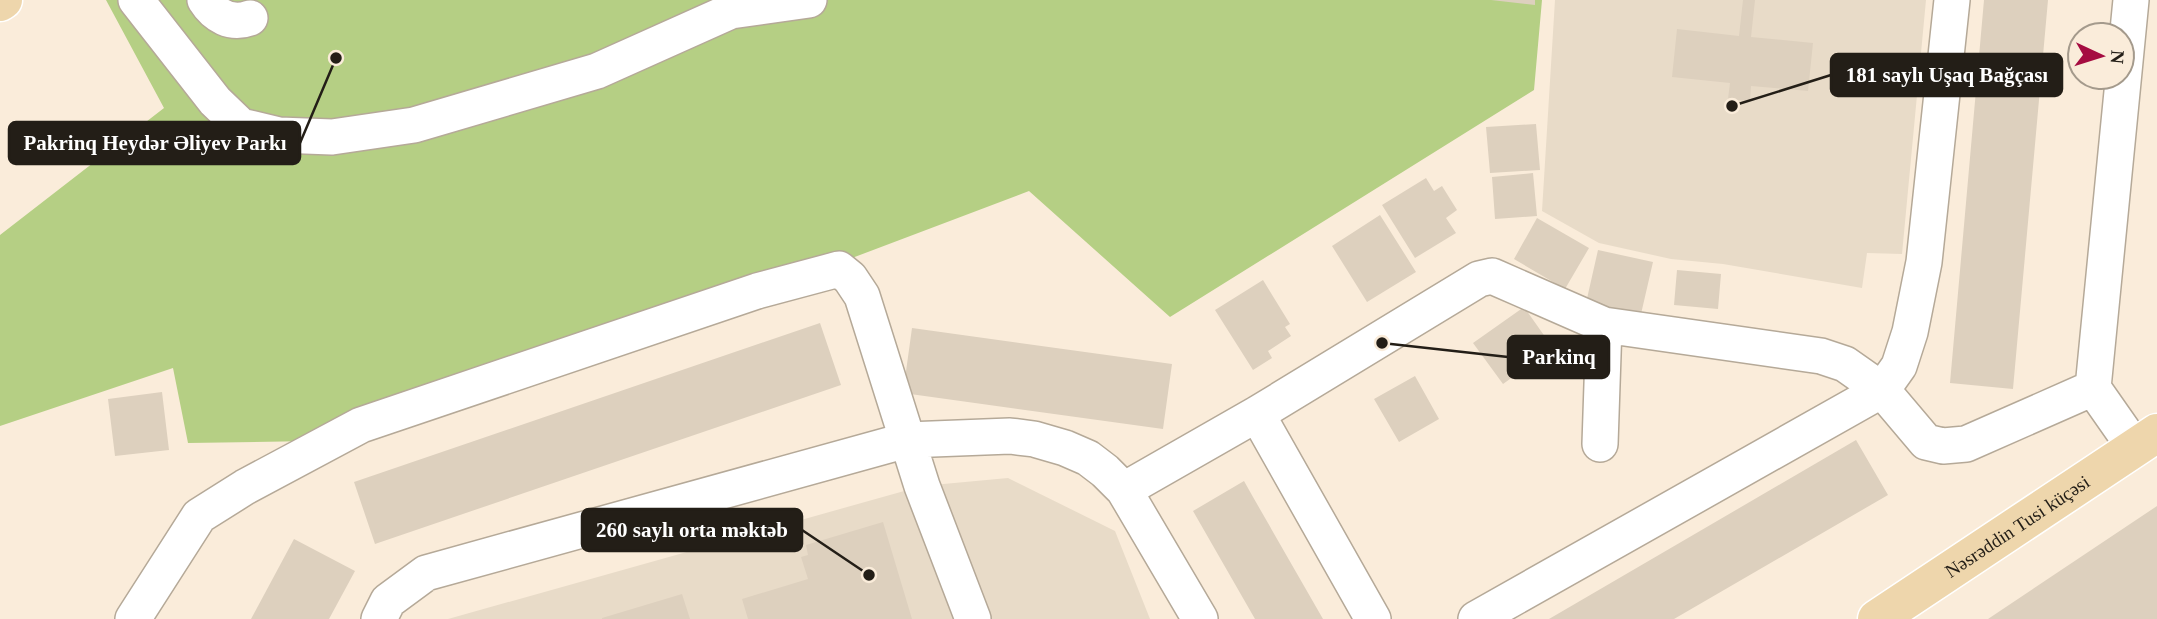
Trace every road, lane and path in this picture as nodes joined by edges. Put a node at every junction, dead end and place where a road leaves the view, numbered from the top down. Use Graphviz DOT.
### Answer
graph roads {
  1 [pos="136,0"];
  2 [pos="205,0"];
  3 [pos="809,0"];
  4 [pos="1952,0"];
  5 [pos="2131,0"];
  6 [pos="250,18"];
  7 [pos="1604,325"];
  8 [pos="2094,388"];
  9 [pos="1882,390"];
  10 [pos="1257,414"];
  11 [pos="906,440"];
  12 [pos="2146,441"];
  13 [pos="1600,443"];
  14 [pos="1124,490"];
  15 [pos="133,619"];
  16 [pos="379,619"];
  17 [pos="973,619"];
  18 [pos="1200,619"];
  19 [pos="1373,619"];
  20 [pos="1476,619"];
  21 [pos="1877,619"];
  1 -- 3 [label="lane"];
  2 -- 6 [label="lane"];
  4 -- 9 [label="lane"];
  5 -- 8 [label="lane"];
  7 -- 9 [label="lane"];
  7 -- 10 [label="lane"];
  7 -- 13 [label="lane"];
  8 -- 9 [label="lane"];
  8 -- 12 [label="lane"];
  9 -- 20 [label="lane"];
  10 -- 14 [label="lane"];
  10 -- 19 [label="lane"];
  11 -- 14 [label="lane"];
  11 -- 15 [label="lane"];
  11 -- 16 [label="lane"];
  11 -- 17 [label="lane"];
  12 -- 21 [label="main road, Nəsrəddin Tusi küçəsi"];
  14 -- 18 [label="lane"];
}
